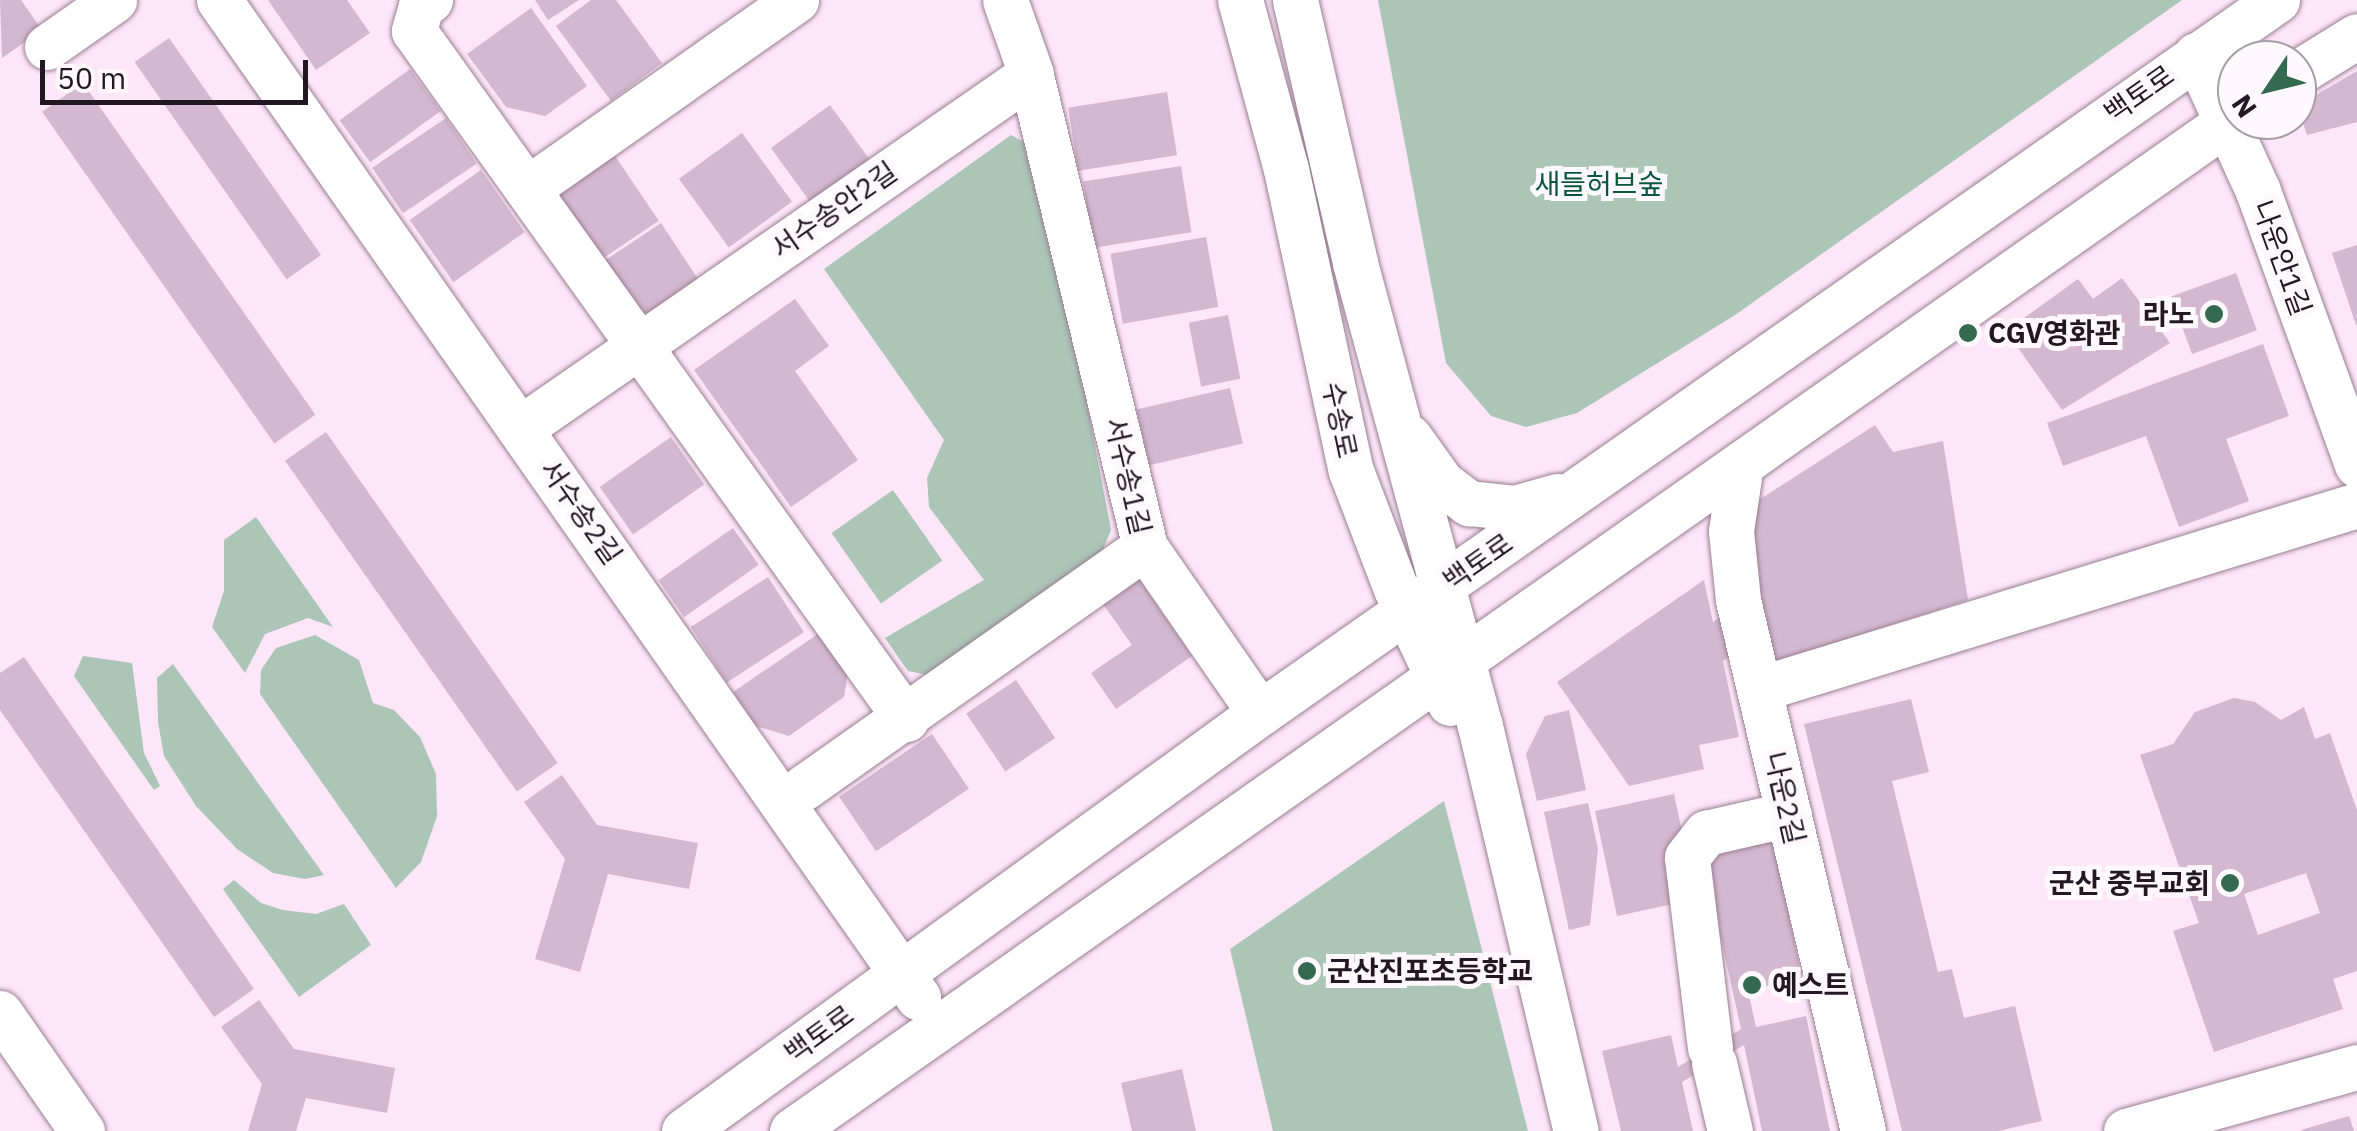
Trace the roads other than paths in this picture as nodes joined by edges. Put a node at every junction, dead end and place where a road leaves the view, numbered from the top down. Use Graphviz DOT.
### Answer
graph roads {
  1 [pos="114,0"];
  2 [pos="218,0"];
  3 [pos="430,0"];
  4 [pos="796,0"];
  5 [pos="1005,0"];
  6 [pos="1240,0"];
  7 [pos="1296,0"];
  8 [pos="2277,0"];
  9 [pos="2357,36"];
  10 [pos="47,47"];
  11 [pos="2196,55"];
  12 [pos="2317,61"];
  13 [pos="1031,74"];
  14 [pos="2217,92"];
  15 [pos="2217,129"];
  16 [pos="2240,140"];
  17 [pos="528,189"];
  18 [pos="637,346"];
  19 [pos="1386,381"];
  20 [pos="522,427"];
  21 [pos="1741,464"];
  22 [pos="2357,466"];
  23 [pos="1587,486"];
  24 [pos="2357,505"];
  25 [pos="1145,547"];
  26 [pos="1424,599"];
  27 [pos="1450,668"];
  28 [pos="1759,689"];
  29 [pos="1260,713"];
  30 [pos="906,719"];
  31 [pos="804,788"];
  32 [pos="1789,814"];
  33 [pos="901,973"];
  34 [pos="0,1013"];
  35 [pos="940,1027"];
  36 [pos="2357,1067"];
  37 [pos="82,1131"];
  38 [pos="684,1131"];
  39 [pos="792,1131"];
  40 [pos="1576,1131"];
  41 [pos="1730,1131"];
  42 [pos="1863,1131"];
  43 [pos="2126,1131"];
  1 -- 10 [label="street"];
  2 -- 20 [label="street, 서수송2길"];
  3 -- 17 [label="street"];
  4 -- 17 [label="street"];
  5 -- 13 [label="street, 서수송1길"];
  6 -- 26 [label="street, 수송로"];
  7 -- 19 [label="street, 수송로"];
  8 -- 11 [label="street, 백토로"];
  9 -- 12 [label="street"];
  11 -- 14 [label="street, 나운안1길"];
  11 -- 23 [label="street, 백토로"];
  13 -- 18 [label="street, 서수송안2길"];
  13 -- 25 [label="street, 서수송1길"];
  15 -- 21 [label="street"];
  16 -- 22 [label="street, 나운안1길"];
  17 -- 18 [label="street"];
  18 -- 20 [label="street, 서수송안2길"];
  18 -- 30 [label="street"];
  19 -- 23 [label="street"];
  19 -- 26 [label="street, 수송로"];
  20 -- 33 [label="street, 서수송2길"];
  21 -- 27 [label="street"];
  21 -- 28 [label="street, 나운2길"];
  23 -- 26 [label="street, 백토로"];
  24 -- 28 [label="street"];
  25 -- 29 [label="street"];
  25 -- 30 [label="street, 서수송1길"];
  26 -- 27 [label="street, 수송로"];
  26 -- 29 [label="street, 백토로"];
  27 -- 35 [label="street"];
  27 -- 40 [label="street, 수송로"];
  28 -- 32 [label="street, 나운2길"];
  29 -- 33 [label="street, 백토로"];
  30 -- 31 [label="street, 서수송1길"];
  32 -- 41 [label="street"];
  32 -- 42 [label="street, 나운2길"];
  33 -- 35 [label="street, 서수송2길"];
  33 -- 38 [label="street, 백토로"];
  34 -- 37 [label="street"];
  35 -- 39 [label="street"];
  36 -- 43 [label="street"];
}
